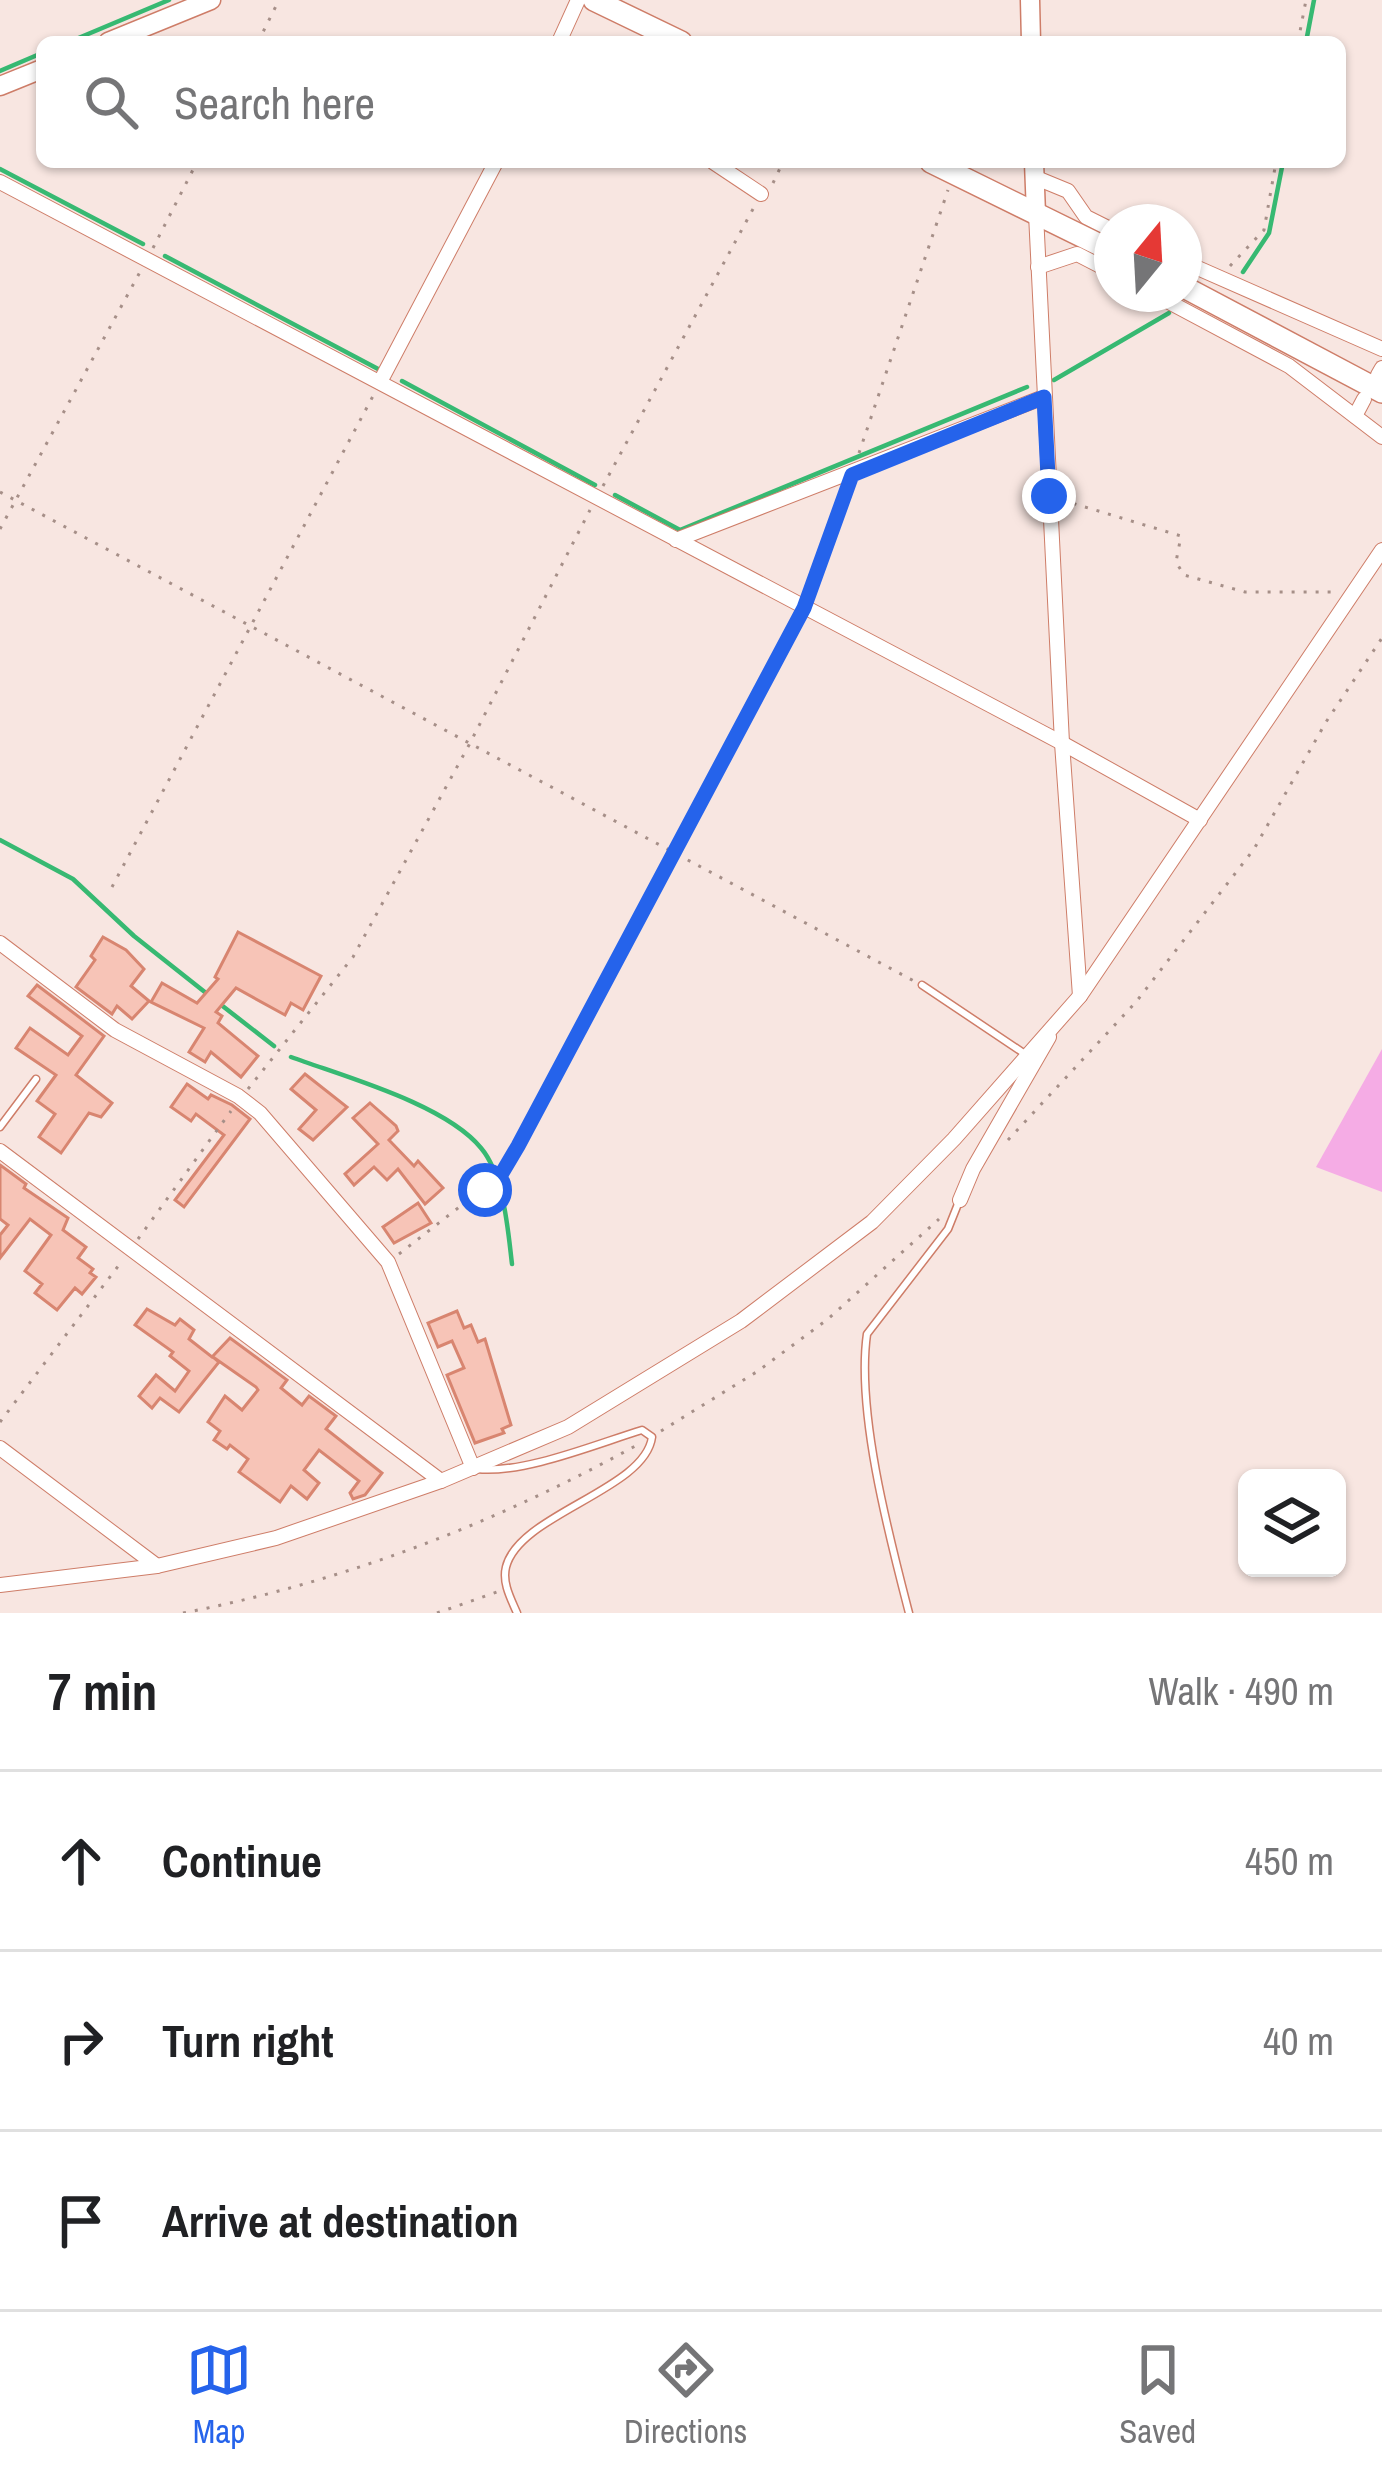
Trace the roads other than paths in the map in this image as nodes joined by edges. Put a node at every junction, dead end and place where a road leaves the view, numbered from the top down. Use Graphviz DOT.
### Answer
graph roads {
  1 [pos="211,0"];
  2 [pos="578,0"];
  3 [pos="594,0"];
  4 [pos="1030,0"];
  5 [pos="123,36"];
  6 [pos="562,36"];
  7 [pos="669,36"];
  8 [pos="1031,36"];
  9 [pos="36,71"];
  10 [pos="0,86"];
  11 [pos="493,168"];
  12 [pos="722,168"];
  13 [pos="944,168"];
  14 [pos="1034,170"];
  15 [pos="0,182"];
  16 [pos="761,194"];
  17 [pos="1036,214"];
  18 [pos="1094,221"];
  19 [pos="1094,242"];
  20 [pos="1094,263"];
  21 [pos="1038,267"];
  22 [pos="1202,270"];
  23 [pos="1202,296"];
  24 [pos="1188,312"];
  25 [pos="1382,349"];
  26 [pos="380,382"];
  27 [pos="1377,383"];
  28 [pos="1044,397"];
  29 [pos="1354,416"];
  30 [pos="1382,436"];
  31 [pos="676,540"];
  32 [pos="1382,550"];
  33 [pos="1062,743"];
  34 [pos="1200,820"];
  35 [pos="0,943"];
  36 [pos="922,985"];
  37 [pos="1080,996"];
  38 [pos="1060,1016"];
  39 [pos="1025,1054"];
  40 [pos="36,1079"];
  41 [pos="0,1127"];
  42 [pos="0,1151"];
  43 [pos="960,1200"];
  44 [pos="0,1448"];
  45 [pos="473,1468"];
  46 [pos="441,1481"];
  47 [pos="157,1566"];
  48 [pos="0,1585"];
  49 [pos="517,1613"];
  50 [pos="909,1613"];
  1 -- 5 [label="street"];
  2 -- 6 [label="street"];
  3 -- 7 [label="main road"];
  4 -- 8 [label="street"];
  9 -- 10 [label="street"];
  11 -- 26 [label="street"];
  12 -- 16 [label="street"];
  13 -- 17 [label="main road"];
  14 -- 17 [label="street"];
  14 -- 18 [label="street"];
  15 -- 26 [label="street"];
  17 -- 19 [label="main road"];
  17 -- 21 [label="street"];
  20 -- 21 [label="street"];
  21 -- 28 [label="street"];
  22 -- 25 [label="street"];
  23 -- 27 [label="main road"];
  24 -- 29 [label="street"];
  26 -- 31 [label="street"];
  27 -- 29 [label="street"];
  28 -- 31 [label="street"];
  28 -- 33 [label="street"];
  29 -- 30 [label="street"];
  31 -- 33 [label="street"];
  32 -- 34 [label="street"];
  33 -- 34 [label="street"];
  33 -- 37 [label="street"];
  34 -- 37 [label="street"];
  35 -- 45 [label="street"];
  36 -- 39 [label="lane"];
  37 -- 38 [label="street"];
  38 -- 39 [label="street"];
  38 -- 43 [label="street"];
  39 -- 45 [label="street"];
  40 -- 41 [label="lane"];
  42 -- 46 [label="street"];
  43 -- 50 [label="lane"];
  44 -- 47 [label="street"];
  45 -- 46 [label="street"];
  45 -- 49 [label="lane"];
  46 -- 47 [label="street"];
  47 -- 48 [label="street"];
}
